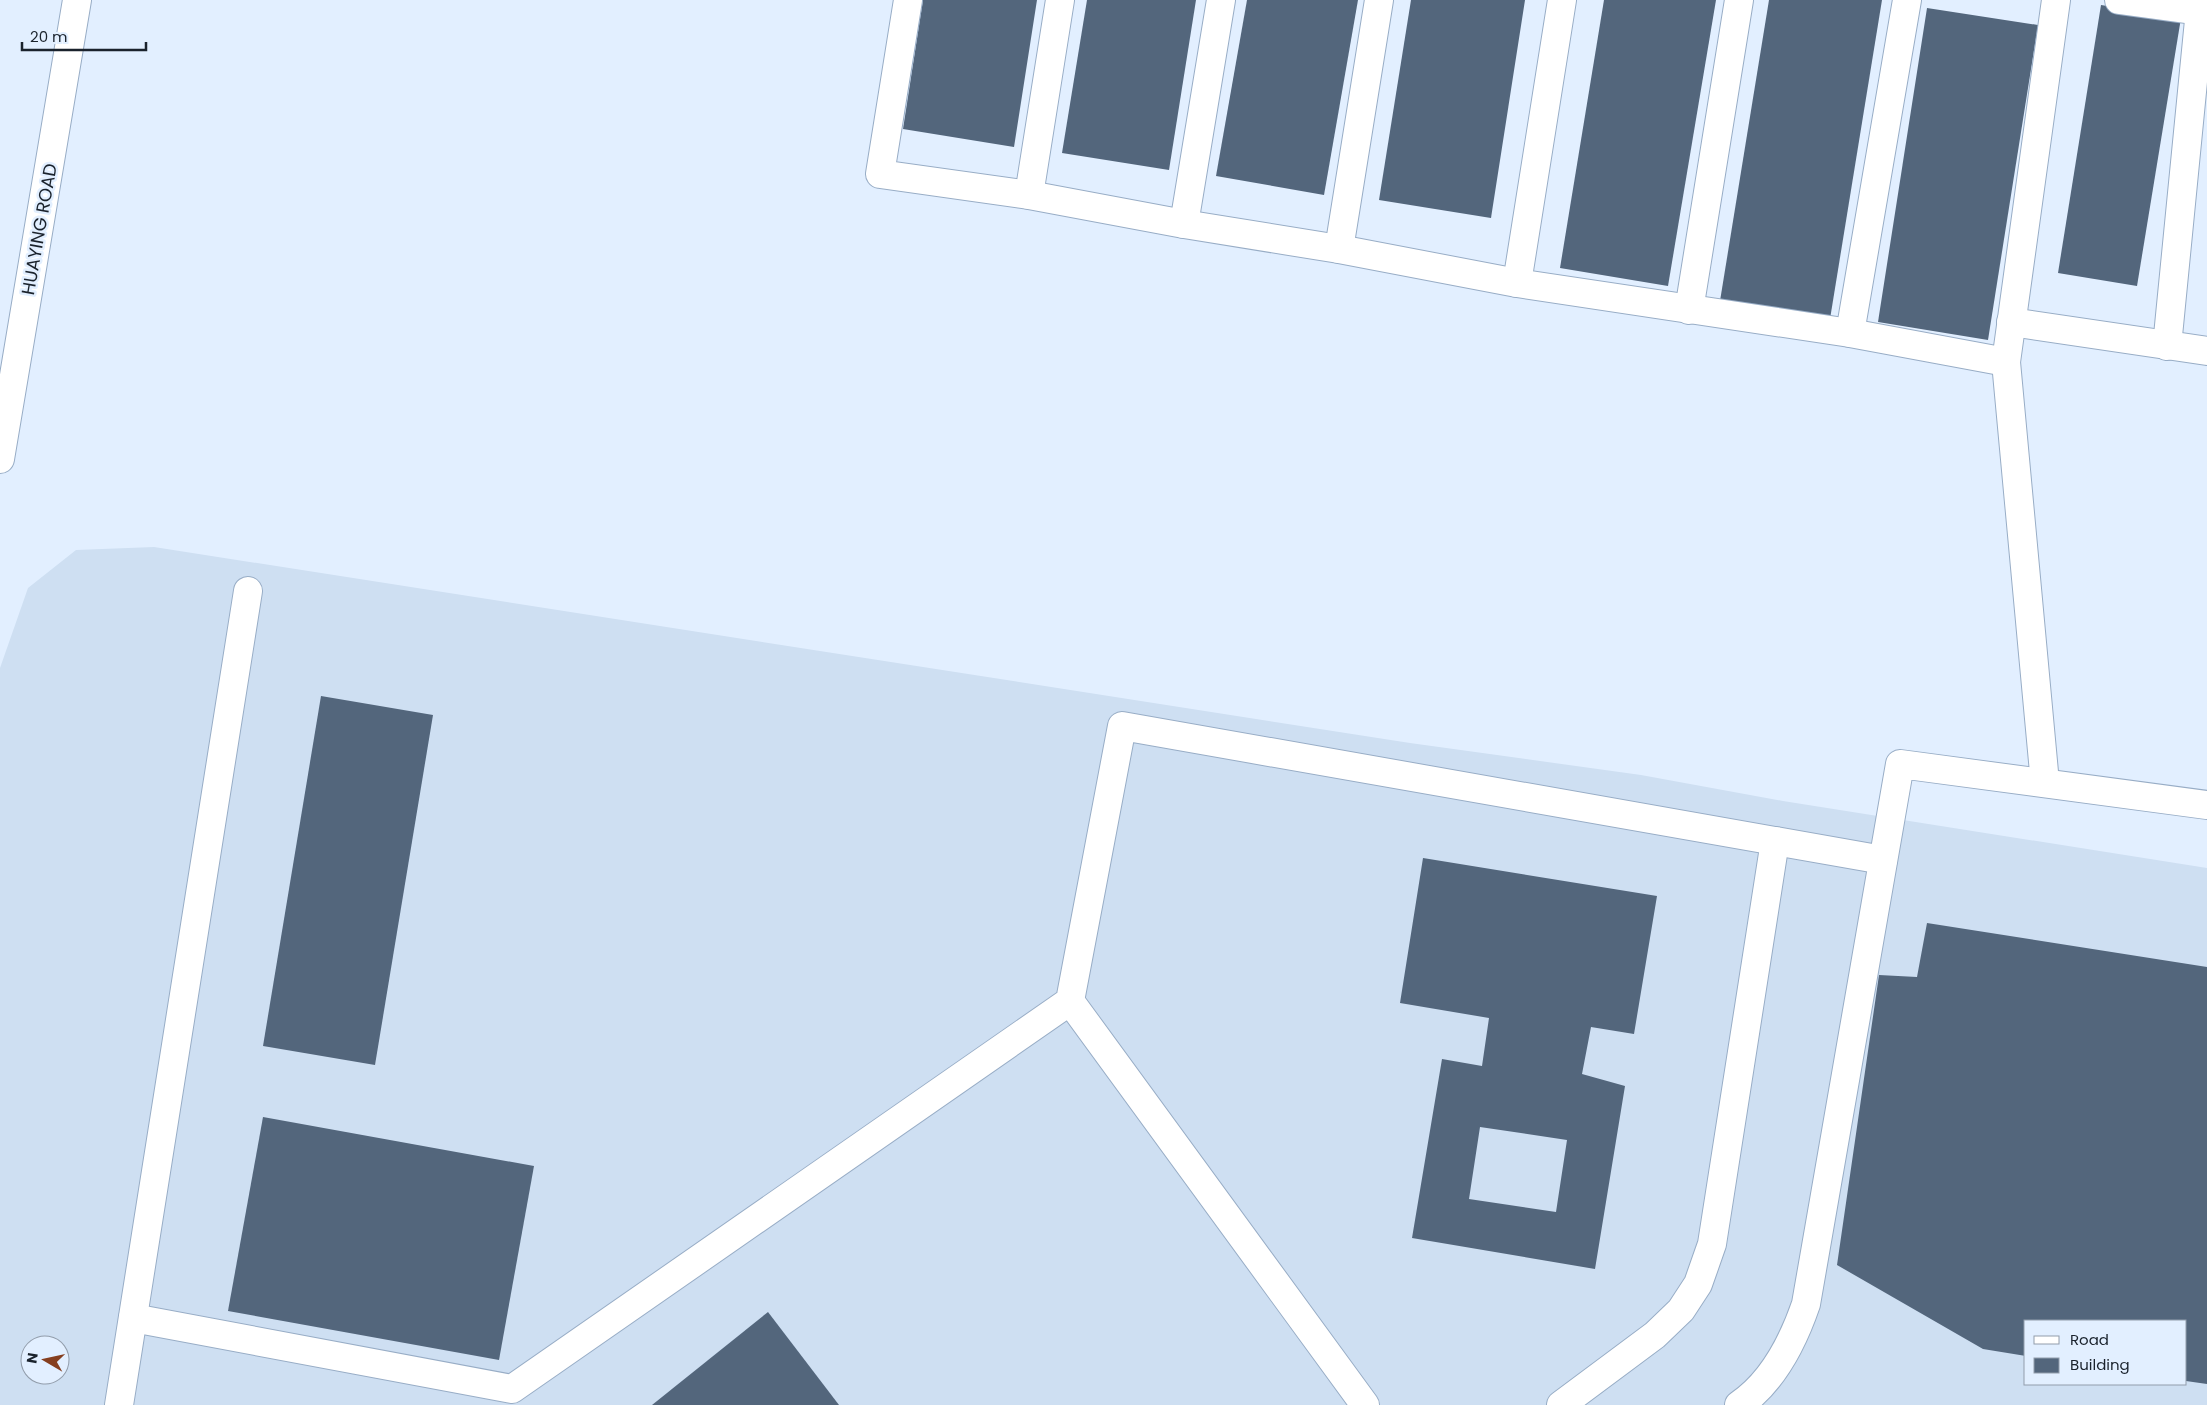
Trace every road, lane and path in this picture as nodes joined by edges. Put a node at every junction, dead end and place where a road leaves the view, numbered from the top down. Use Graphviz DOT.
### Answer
graph roads {
  1 [pos="77,0"];
  2 [pos="908,0"];
  3 [pos="1060,0"];
  4 [pos="1221,0"];
  5 [pos="1379,0"];
  6 [pos="1562,0"];
  7 [pos="1739,0"];
  8 [pos="1907,0"];
  9 [pos="2056,0"];
  10 [pos="2119,0"];
  11 [pos="2201,5"];
  12 [pos="1029,195"];
  13 [pos="1184,224"];
  14 [pos="1339,248"];
  15 [pos="1517,283"];
  16 [pos="1689,310"];
  17 [pos="2012,322"];
  18 [pos="1850,333"];
  19 [pos="2167,346"];
  20 [pos="2207,351"];
  21 [pos="2006,362"];
  22 [pos="0,458"];
  23 [pos="248,591"];
  24 [pos="2045,783"];
  25 [pos="2207,805"];
  26 [pos="1775,841"];
  27 [pos="1883,860"];
  28 [pos="1070,1001"];
  29 [pos="133,1318"];
  30 [pos="518,1397"];
  31 [pos="119,1405"];
  32 [pos="1364,1405"];
  33 [pos="1561,1405"];
  34 [pos="1738,1405"];
  1 -- 22 [label="street, HUAYING ROAD"];
  2 -- 12 [label="street"];
  3 -- 12 [label="street"];
  4 -- 13 [label="street"];
  5 -- 14 [label="street"];
  6 -- 15 [label="street"];
  7 -- 16 [label="street"];
  8 -- 18 [label="street"];
  9 -- 17 [label="street"];
  10 -- 11 [label="street"];
  11 -- 19 [label="street"];
  12 -- 13 [label="street"];
  13 -- 14 [label="street"];
  14 -- 15 [label="street"];
  15 -- 16 [label="street"];
  16 -- 18 [label="street"];
  17 -- 19 [label="street"];
  17 -- 21 [label="street"];
  18 -- 21 [label="street"];
  19 -- 20 [label="street"];
  21 -- 24 [label="street"];
  23 -- 29 [label="street"];
  24 -- 25 [label="street"];
  24 -- 27 [label="street"];
  26 -- 27 [label="street"];
  26 -- 28 [label="street"];
  26 -- 33 [label="street"];
  27 -- 34 [label="street"];
  28 -- 30 [label="street"];
  28 -- 32 [label="street"];
  29 -- 30 [label="street"];
  29 -- 31 [label="street"];
}
